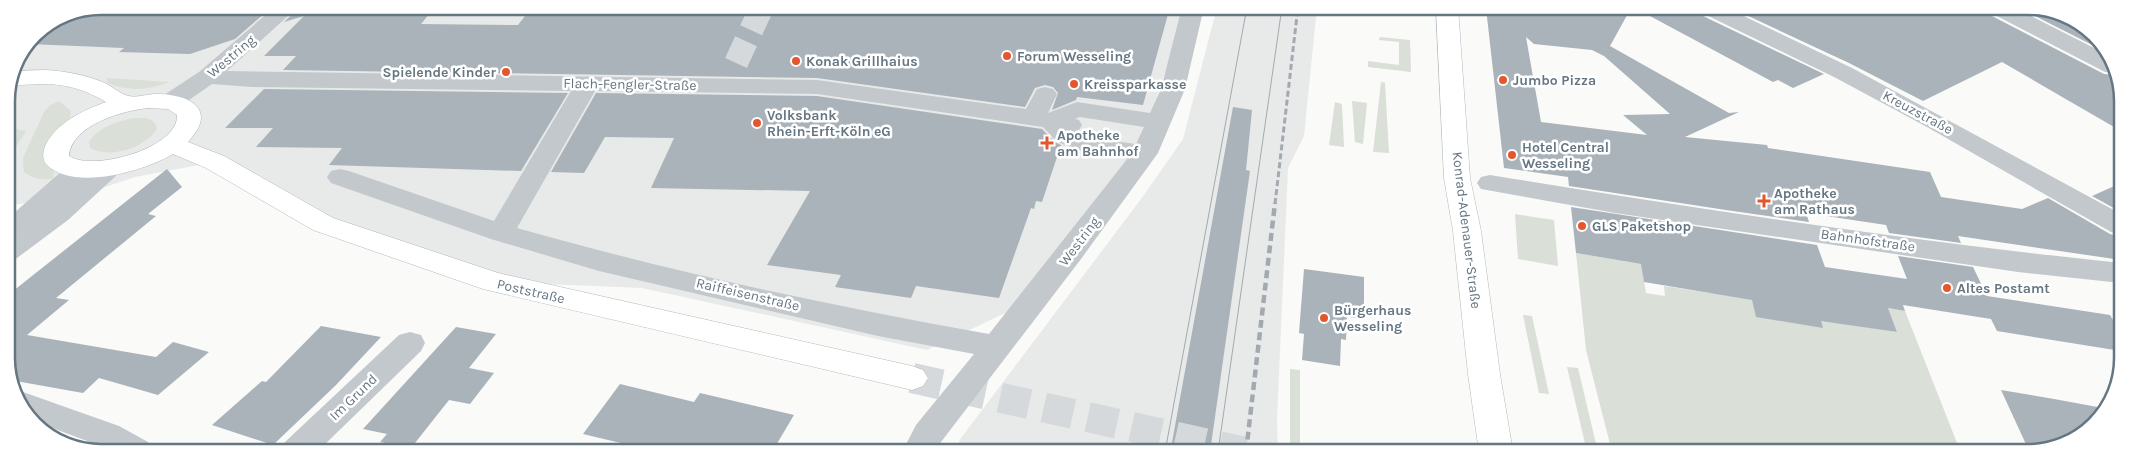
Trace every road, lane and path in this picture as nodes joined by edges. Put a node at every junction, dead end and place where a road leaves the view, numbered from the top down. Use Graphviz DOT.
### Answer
graph roads {
  1 [pos="279,15"];
  2 [pos="1191,15"];
  3 [pos="1447,15"];
  4 [pos="1724,15"];
  5 [pos="2013,15"];
  6 [pos="736,63"];
  7 [pos="2105,63"];
  8 [pos="207,77"];
  9 [pos="18,78"];
  10 [pos="18,80"];
  11 [pos="587,84"];
  12 [pos="728,86"];
  13 [pos="1045,94"];
  14 [pos="170,102"];
  15 [pos="124,104"];
  16 [pos="1052,121"];
  17 [pos="1160,122"];
  18 [pos="78,124"];
  19 [pos="171,144"];
  20 [pos="1145,153"];
  21 [pos="109,168"];
  22 [pos="79,170"];
  23 [pos="340,177"];
  24 [pos="1490,183"];
  25 [pos="42,202"];
  26 [pos="1615,204"];
  27 [pos="15,207"];
  28 [pos="1554,210"];
  29 [pos="2114,222"];
  30 [pos="15,227"];
  31 [pos="501,234"];
  32 [pos="15,246"];
  33 [pos="2114,272"];
  34 [pos="410,343"];
  35 [pos="997,347"];
  36 [pos="912,378"];
  37 [pos="30,407"];
  38 [pos="123,444"];
  39 [pos="304,444"];
  40 [pos="923,444"];
  41 [pos="1495,444"];
  1 -- 8 [label="street, Westring"];
  2 -- 17 [label="street, Westring"];
  3 -- 41 [label="street, Konrad-Adenauer-Straße"];
  4 -- 29 [label="street, Kreuzstraße"];
  5 -- 7 [label="street"];
  6 -- 12 [label="street"];
  8 -- 11 [label="street, Flach-Fengler-Straße"];
  8 -- 14 [label="street, Westring"];
  9 -- 15 [label="street"];
  10 -- 18 [label="street"];
  11 -- 12 [label="street, Flach-Fengler-Straße"];
  11 -- 31 [label="street"];
  12 -- 16 [label="street, Flach-Fengler-Straße"];
  13 -- 16 [label="street"];
  14 -- 15 [label="street"];
  14 -- 19 [label="street"];
  15 -- 18 [label="street"];
  16 -- 17 [label="street"];
  16 -- 20 [label="street"];
  17 -- 20 [label="street, Westring"];
  18 -- 22 [label="street"];
  19 -- 21 [label="street"];
  19 -- 36 [label="street, Poststraße"];
  20 -- 35 [label="street, Westring"];
  21 -- 22 [label="street"];
  21 -- 32 [label="street"];
  22 -- 25 [label="street"];
  23 -- 31 [label="street, Raiffeisenstraße"];
  24 -- 26 [label="street, Bahnhofstraße"];
  25 -- 27 [label="street"];
  25 -- 30 [label="street"];
  26 -- 28 [label="street"];
  26 -- 33 [label="street, Bahnhofstraße"];
  31 -- 35 [label="street, Raiffeisenstraße"];
  34 -- 39 [label="street, Im Grund"];
  35 -- 40 [label="street, Westring"];
  37 -- 38 [label="street"];
}
